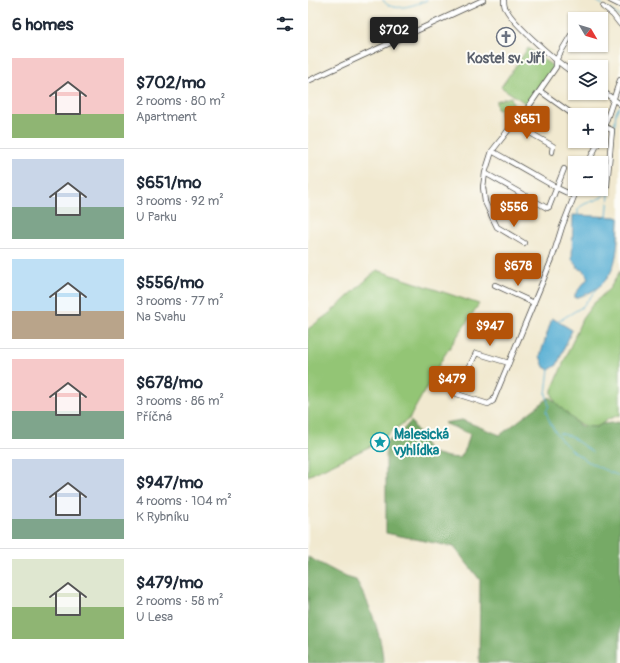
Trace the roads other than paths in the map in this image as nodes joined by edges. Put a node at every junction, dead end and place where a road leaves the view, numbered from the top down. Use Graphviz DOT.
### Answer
graph roads {
  1 [pos="483,0"];
  2 [pos="504,0"];
  3 [pos="610,0"];
  4 [pos="620,5"];
  5 [pos="603,8"];
  6 [pos="620,24"];
  7 [pos="568,40"];
  8 [pos="556,60"];
  9 [pos="568,69"];
  10 [pos="620,80"];
  11 [pos="308,81"];
  12 [pos="540,92"];
  13 [pos="608,95"];
  14 [pos="613,98"];
  15 [pos="620,104"];
  16 [pos="568,111"];
  17 [pos="608,116"];
  18 [pos="514,123"];
  19 [pos="608,128"];
  20 [pos="492,150"];
  21 [pos="552,152"];
  22 [pos="564,169"];
  23 [pos="485,173"];
  24 [pos="608,175"];
  25 [pos="557,188"];
  26 [pos="568,193"];
  27 [pos="574,196"];
  28 [pos="524,243"];
  29 [pos="495,285"];
  30 [pos="534,303"];
  31 [pos="510,363"];
  1 -- 11 [label="street"];
  2 -- 8 [label="street"];
  3 -- 4 [label="street"];
  5 -- 6 [label="street"];
  7 -- 8 [label="street"];
  8 -- 9 [label="street"];
  8 -- 12 [label="street"];
  10 -- 14 [label="street"];
  12 -- 16 [label="street"];
  12 -- 18 [label="street"];
  13 -- 14 [label="street"];
  14 -- 15 [label="street"];
  14 -- 17 [label="street"];
  18 -- 20 [label="street"];
  18 -- 21 [label="street"];
  19 -- 24 [label="street"];
  20 -- 23 [label="street"];
  20 -- 25 [label="street"];
  22 -- 25 [label="street"];
  23 -- 25 [label="street"];
  23 -- 28 [label="street"];
  25 -- 26 [label="street"];
  27 -- 30 [label="street"];
  29 -- 30 [label="street"];
  30 -- 31 [label="street"];
  31 -- 31 [label="street"];
}
